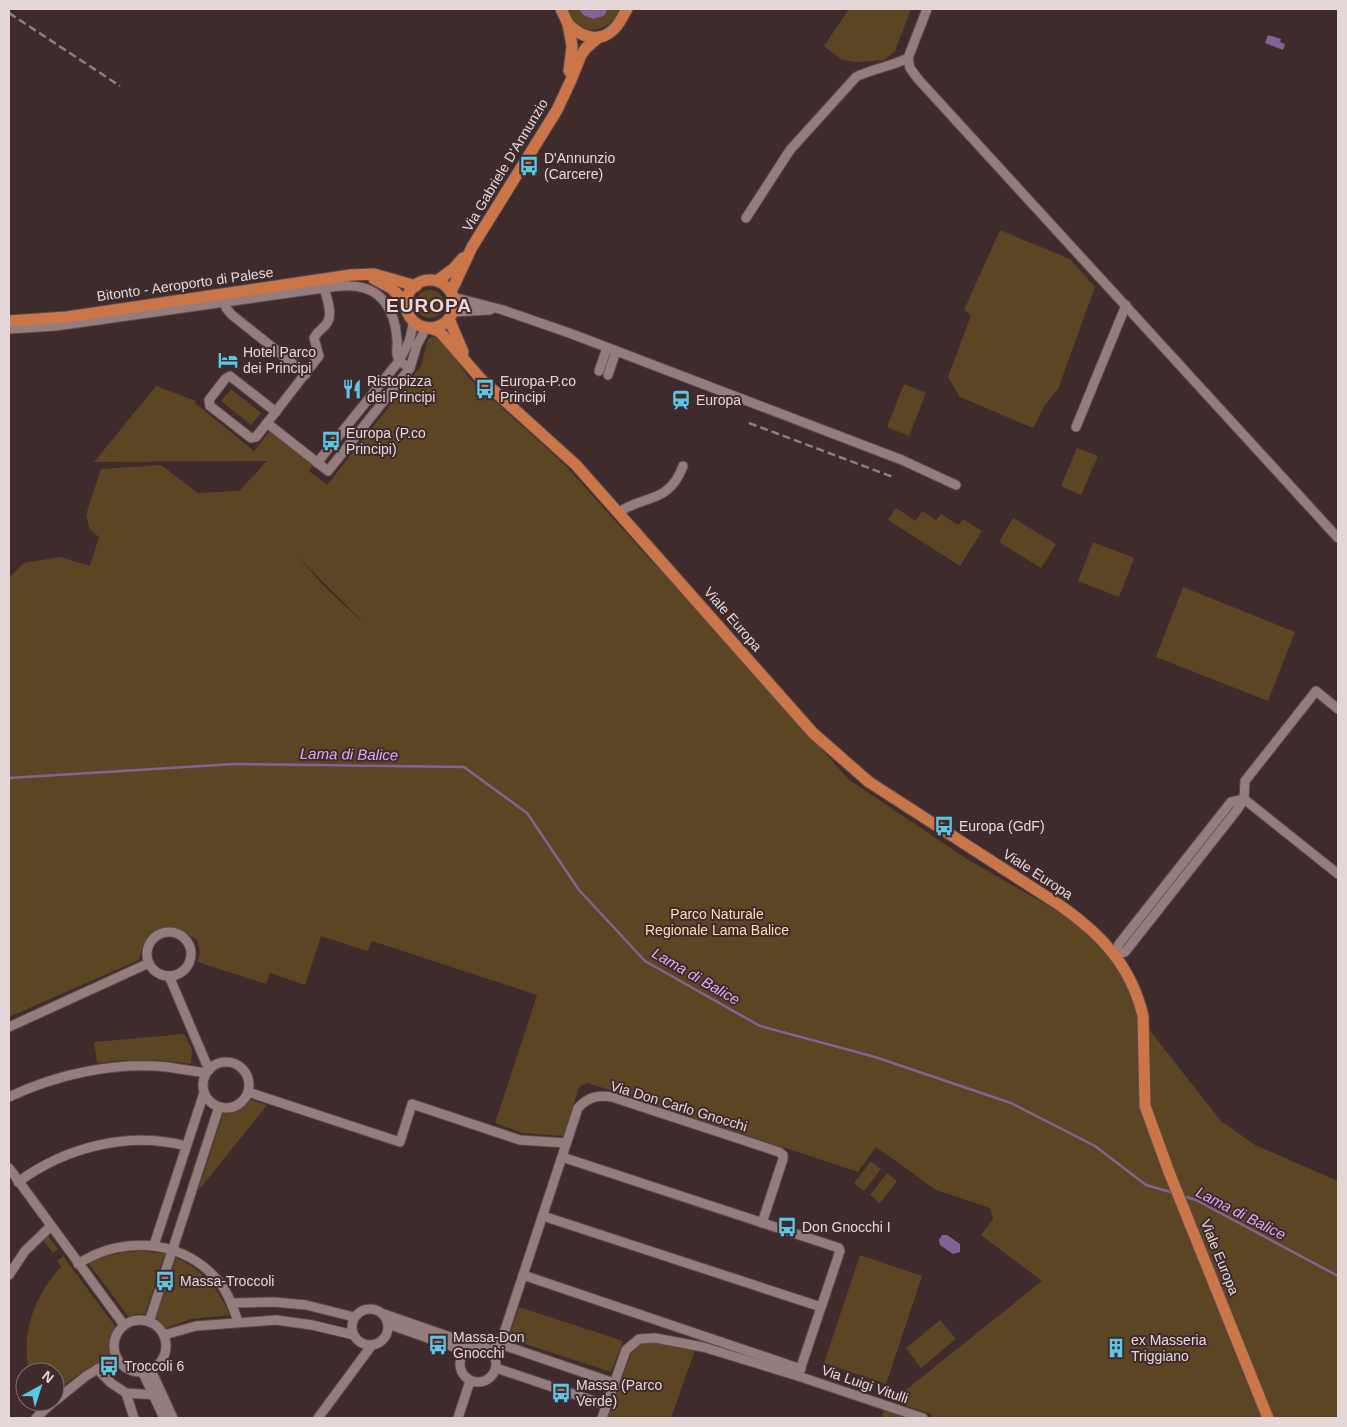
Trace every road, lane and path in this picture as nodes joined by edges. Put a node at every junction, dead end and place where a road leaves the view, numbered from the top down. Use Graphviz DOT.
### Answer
graph roads {
  1 [pos="927,9"];
  2 [pos="560,10"];
  3 [pos="625,11"];
  4 [pos="568,24"];
  5 [pos="599,37"];
  6 [pos="908,58"];
  7 [pos="562,99"];
  8 [pos="746,218"];
  9 [pos="472,247"];
  10 [pos="365,276"];
  11 [pos="437,282"];
  12 [pos="278,285"];
  13 [pos="416,286"];
  14 [pos="324,288"];
  15 [pos="452,294"];
  16 [pos="223,297"];
  17 [pos="407,302"];
  18 [pos="1126,306"];
  19 [pos="105,310"];
  20 [pos="503,310"];
  21 [pos="126,316"];
  22 [pos="451,316"];
  23 [pos="42,320"];
  24 [pos="9,321"];
  25 [pos="414,321"];
  26 [pos="65,324"];
  27 [pos="428,328"];
  28 [pos="9,329"];
  29 [pos="612,350"];
  30 [pos="400,361"];
  31 [pos="410,368"];
  32 [pos="603,373"];
  33 [pos="306,374"];
  34 [pos="480,379"];
  35 [pos="276,412"];
  36 [pos="267,423"];
  37 [pos="1076,427"];
  38 [pos="337,437"];
  39 [pos="348,446"];
  40 [pos="317,463"];
  41 [pos="683,466"];
  42 [pos="956,485"];
  43 [pos="619,512"];
  44 [pos="1338,538"];
  45 [pos="1338,709"];
  46 [pos="1244,799"];
  47 [pos="1338,874"];
  48 [pos="1115,955"];
  49 [pos="149,963"];
  50 [pos="169,976"];
  51 [pos="9,1026"];
  52 [pos="207,1072"];
  53 [pos="248,1092"];
  54 [pos="204,1093"];
  55 [pos="9,1097"];
  56 [pos="219,1107"];
  57 [pos="566,1144"];
  58 [pos="186,1146"];
  59 [pos="562,1157"];
  60 [pos="9,1168"];
  61 [pos="18,1182"];
  62 [pos="543,1216"];
  63 [pos="762,1223"];
  64 [pos="51,1226"];
  65 [pos="154,1245"];
  66 [pos="173,1249"];
  67 [pos="78,1264"];
  68 [pos="9,1274"];
  69 [pos="523,1275"];
  70 [pos="232,1303"];
  71 [pos="821,1307"];
  72 [pos="384,1314"];
  73 [pos="354,1317"];
  74 [pos="149,1322"];
  75 [pos="238,1322"];
  76 [pos="388,1324"];
  77 [pos="124,1325"];
  78 [pos="164,1335"];
  79 [pos="354,1335"];
  80 [pos="500,1344"];
  81 [pos="372,1345"];
  82 [pos="477,1346"];
  83 [pos="465,1351"];
  84 [pos="490,1351"];
  85 [pos="116,1358"];
  86 [pos="496,1368"];
  87 [pos="97,1369"];
  88 [pos="147,1371"];
  89 [pos="799,1372"];
  90 [pos="470,1381"];
  91 [pos="614,1382"];
  92 [pos="65,1393"];
  93 [pos="126,1393"];
  94 [pos="154,1395"];
  95 [pos="606,1405"];
  96 [pos="134,1418"];
  97 [pos="164,1418"];
  98 [pos="173,1418"];
  99 [pos="318,1418"];
  100 [pos="458,1418"];
  101 [pos="602,1418"];
  102 [pos="922,1418"];
  103 [pos="1268,1418"];
  1 -- 6 [label="street"];
  2 -- 4 [label="main road"];
  3 -- 5 [label="main road"];
  4 -- 5 [label="main road"];
  4 -- 7 [label="main road"];
  5 -- 7 [label="main road"];
  6 -- 8 [label="street"];
  6 -- 18 [label="street"];
  7 -- 9 [label="main road, Via Gabriele D'Annunzio"];
  9 -- 11 [label="main road, Via Gabriele D'Annunzio"];
  9 -- 15 [label="main road, Via Gabriele D'Annunzio"];
  10 -- 12 [label="main road, Bitonto - Aeroporto di Palese"];
  10 -- 13 [label="main road, Bitonto - Aeroporto di Palese"];
  10 -- 17 [label="main road"];
  11 -- 13 [label="main road"];
  11 -- 15 [label="main road"];
  12 -- 14 [label="street"];
  12 -- 16 [label="main road, Bitonto - Aeroporto di Palese"];
  13 -- 17 [label="main road"];
  14 -- 16 [label="street"];
  14 -- 30 [label="street"];
  14 -- 33 [label="street"];
  15 -- 20 [label="street"];
  15 -- 22 [label="main road"];
  16 -- 19 [label="main road, Bitonto - Aeroporto di Palese"];
  16 -- 21 [label="street"];
  16 -- 33 [label="street"];
  17 -- 25 [label="main road"];
  18 -- 37 [label="street"];
  18 -- 44 [label="street"];
  19 -- 21 [label="street"];
  19 -- 23 [label="main road, Bitonto - Aeroporto di Palese"];
  20 -- 22 [label="street"];
  20 -- 29 [label="street"];
  21 -- 26 [label="street"];
  22 -- 27 [label="main road"];
  22 -- 34 [label="main road, Viale Europa"];
  23 -- 24 [label="main road, Bitonto - Aeroporto di Palese"];
  23 -- 26 [label="street"];
  25 -- 27 [label="main road"];
  25 -- 30 [label="street"];
  26 -- 28 [label="street"];
  27 -- 31 [label="street"];
  27 -- 34 [label="main road, Viale Europa"];
  29 -- 32 [label="street"];
  29 -- 42 [label="street"];
  30 -- 31 [label="street"];
  30 -- 38 [label="street"];
  31 -- 39 [label="street"];
  33 -- 35 [label="street"];
  34 -- 43 [label="main road, Viale Europa"];
  35 -- 36 [label="street"];
  35 -- 36 [label="street"];
  36 -- 40 [label="street"];
  38 -- 39 [label="street"];
  38 -- 40 [label="street"];
  39 -- 40 [label="street"];
  41 -- 43 [label="street"];
  43 -- 48 [label="main road, Viale Europa"];
  45 -- 46 [label="street"];
  46 -- 47 [label="street"];
  46 -- 48 [label="street"];
  48 -- 103 [label="main road, Viale Europa"];
  49 -- 50 [label="street"];
  49 -- 50 [label="street"];
  49 -- 51 [label="street"];
  50 -- 52 [label="street"];
  52 -- 53 [label="street"];
  52 -- 54 [label="street"];
  52 -- 55 [label="street"];
  53 -- 56 [label="street"];
  53 -- 57 [label="street"];
  54 -- 56 [label="street"];
  54 -- 58 [label="street"];
  56 -- 66 [label="street"];
  57 -- 59 [label="street, Via Don Carlo Gnocchi"];
  57 -- 63 [label="street, Via Don Carlo Gnocchi"];
  58 -- 61 [label="street"];
  58 -- 65 [label="street"];
  59 -- 62 [label="street, Via Don Carlo Gnocchi"];
  59 -- 63 [label="street"];
  60 -- 61 [label="street"];
  61 -- 64 [label="street"];
  62 -- 69 [label="street, Via Don Carlo Gnocchi"];
  62 -- 71 [label="street"];
  63 -- 71 [label="street"];
  64 -- 67 [label="street"];
  64 -- 68 [label="street"];
  65 -- 66 [label="street"];
  65 -- 67 [label="street"];
  66 -- 70 [label="street"];
  66 -- 74 [label="street"];
  67 -- 77 [label="street"];
  69 -- 80 [label="street, Via Don Carlo Gnocchi"];
  69 -- 89 [label="street"];
  70 -- 73 [label="street"];
  70 -- 75 [label="street"];
  71 -- 89 [label="street"];
  72 -- 73 [label="street"];
  72 -- 76 [label="street"];
  72 -- 82 [label="street"];
  73 -- 79 [label="street"];
  74 -- 77 [label="street"];
  74 -- 78 [label="street"];
  75 -- 78 [label="street"];
  75 -- 79 [label="street"];
  76 -- 81 [label="street"];
  76 -- 83 [label="street"];
  77 -- 85 [label="street"];
  78 -- 88 [label="street"];
  79 -- 81 [label="street"];
  80 -- 84 [label="street"];
  80 -- 91 [label="street"];
  81 -- 99 [label="street"];
  82 -- 83 [label="street"];
  82 -- 84 [label="street"];
  83 -- 90 [label="street"];
  84 -- 86 [label="street"];
  85 -- 87 [label="street"];
  85 -- 88 [label="street"];
  86 -- 90 [label="street"];
  86 -- 95 [label="street"];
  87 -- 92 [label="street"];
  87 -- 93 [label="street"];
  88 -- 94 [label="street"];
  88 -- 98 [label="street"];
  89 -- 91 [label="street"];
  89 -- 102 [label="street, Via Luigi Vitulli"];
  90 -- 100 [label="street"];
  91 -- 95 [label="street"];
  93 -- 94 [label="street"];
  93 -- 96 [label="street"];
  94 -- 97 [label="street"];
  95 -- 101 [label="street"];
}
